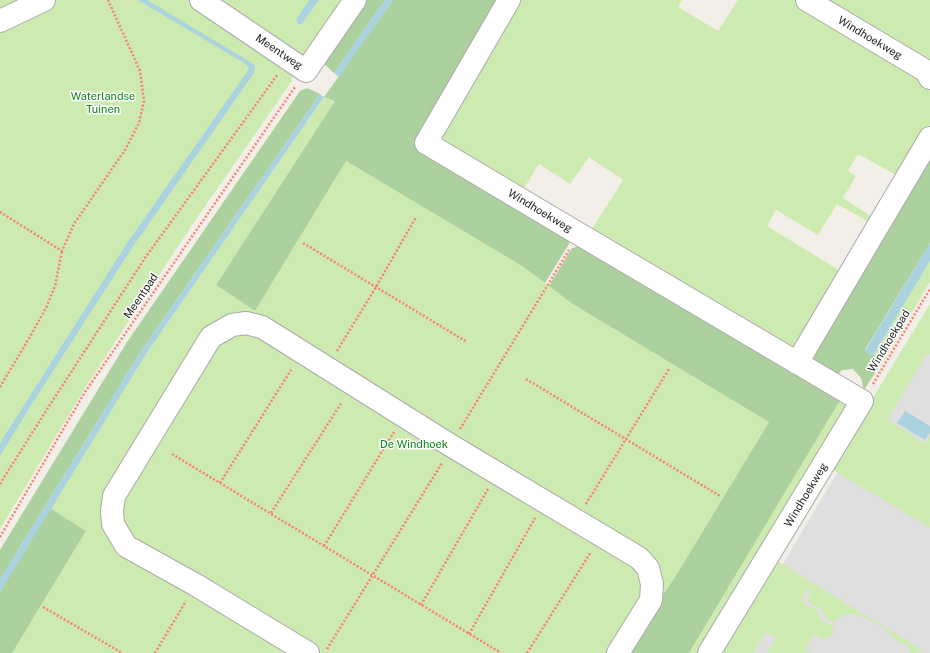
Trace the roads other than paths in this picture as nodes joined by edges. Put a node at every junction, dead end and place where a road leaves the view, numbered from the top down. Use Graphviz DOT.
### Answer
graph roads {
  1 [pos="44,0"];
  2 [pos="201,0"];
  3 [pos="356,0"];
  4 [pos="509,0"];
  5 [pos="807,0"];
  6 [pos="0,21"];
  7 [pos="930,78"];
  8 [pos="930,138"];
  9 [pos="797,362"];
  10 [pos="308,653"];
  11 [pos="618,653"];
  12 [pos="709,653"];
  1 -- 6 [label="street"];
  2 -- 3 [label="street, Meentweg"];
  4 -- 9 [label="street, Windhoekweg"];
  5 -- 7 [label="street, Windhoekweg"];
  8 -- 9 [label="street"];
  9 -- 12 [label="street, Windhoekweg"];
  10 -- 11 [label="street"];
}
